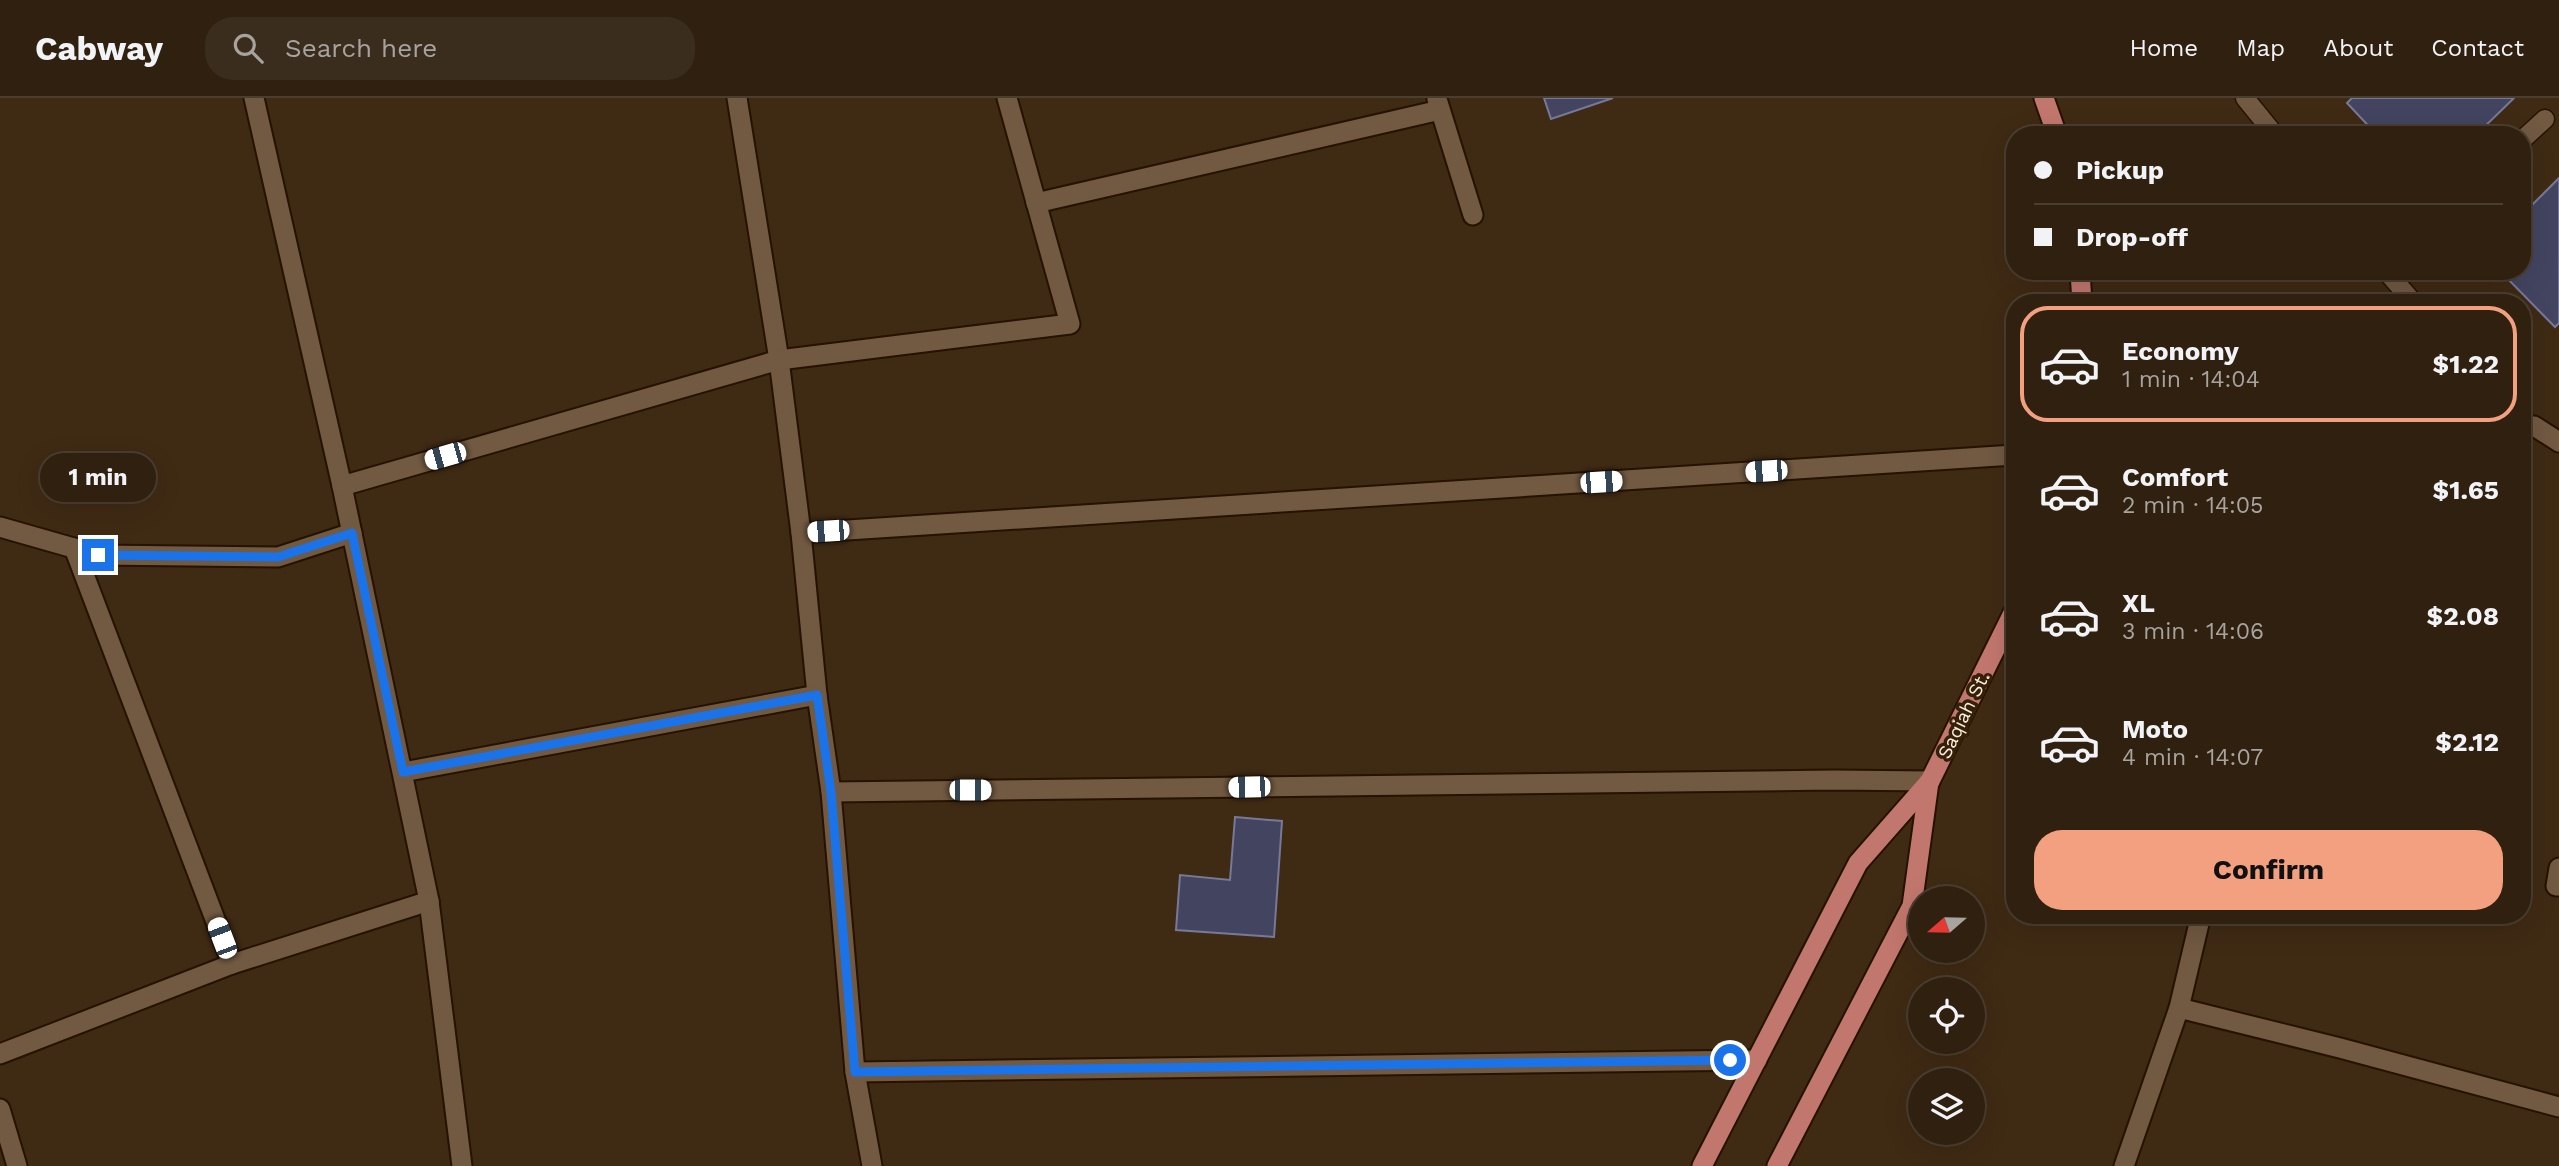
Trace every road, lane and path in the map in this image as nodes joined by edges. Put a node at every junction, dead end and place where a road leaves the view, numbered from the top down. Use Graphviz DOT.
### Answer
graph roads {
  1 [pos="254,98"];
  2 [pos="737,98"];
  3 [pos="1007,98"];
  4 [pos="2044,98"];
  5 [pos="2245,98"];
  6 [pos="1438,104"];
  7 [pos="2545,119"];
  8 [pos="2054,126"];
  9 [pos="2268,126"];
  10 [pos="2531,132"];
  11 [pos="1036,203"];
  12 [pos="1473,215"];
  13 [pos="2394,280"];
  14 [pos="2405,294"];
  15 [pos="779,360"];
  16 [pos="2531,425"];
  17 [pos="2559,442"];
  18 [pos="2006,456"];
  19 [pos="342,486"];
  20 [pos="0,527"];
  21 [pos="352,533"];
  22 [pos="801,533"];
  23 [pos="74,548"];
  24 [pos="2006,627"];
  25 [pos="817,695"];
  26 [pos="403,772"];
  27 [pos="1930,781"];
  28 [pos="831,792"];
  29 [pos="2559,868"];
  30 [pos="2559,886"];
  31 [pos="429,901"];
  32 [pos="2199,924"];
  33 [pos="232,964"];
  34 [pos="2179,1008"];
  35 [pos="0,1054"];
  36 [pos="1757,1060"];
  37 [pos="855,1072"];
  38 [pos="2559,1107"];
  39 [pos="0,1109"];
  40 [pos="17,1166"];
  41 [pos="462,1166"];
  42 [pos="872,1166"];
  43 [pos="1702,1166"];
  44 [pos="1777,1166"];
  45 [pos="2124,1166"];
  1 -- 19 [label="street"];
  2 -- 15 [label="street"];
  3 -- 11 [label="street"];
  4 -- 8 [label="main road"];
  5 -- 9 [label="lane"];
  6 -- 11 [label="street"];
  6 -- 12 [label="street"];
  7 -- 10 [label="lane"];
  11 -- 15 [label="street"];
  13 -- 14 [label="lane"];
  15 -- 19 [label="street"];
  15 -- 22 [label="street"];
  16 -- 17 [label="street"];
  18 -- 22 [label="street"];
  19 -- 21 [label="street"];
  20 -- 23 [label="street"];
  21 -- 23 [label="street"];
  21 -- 26 [label="street"];
  22 -- 25 [label="street"];
  23 -- 33 [label="street"];
  24 -- 27 [label="main road, Saqiah St."];
  25 -- 26 [label="street"];
  25 -- 28 [label="street"];
  26 -- 31 [label="street"];
  27 -- 28 [label="street"];
  27 -- 36 [label="main road"];
  27 -- 44 [label="main road"];
  28 -- 37 [label="street"];
  29 -- 30 [label="street"];
  31 -- 33 [label="street"];
  31 -- 41 [label="street"];
  32 -- 34 [label="street"];
  33 -- 35 [label="street"];
  34 -- 38 [label="street"];
  34 -- 45 [label="street"];
  36 -- 37 [label="street"];
  36 -- 43 [label="main road"];
  37 -- 42 [label="street"];
  39 -- 40 [label="street"];
}
